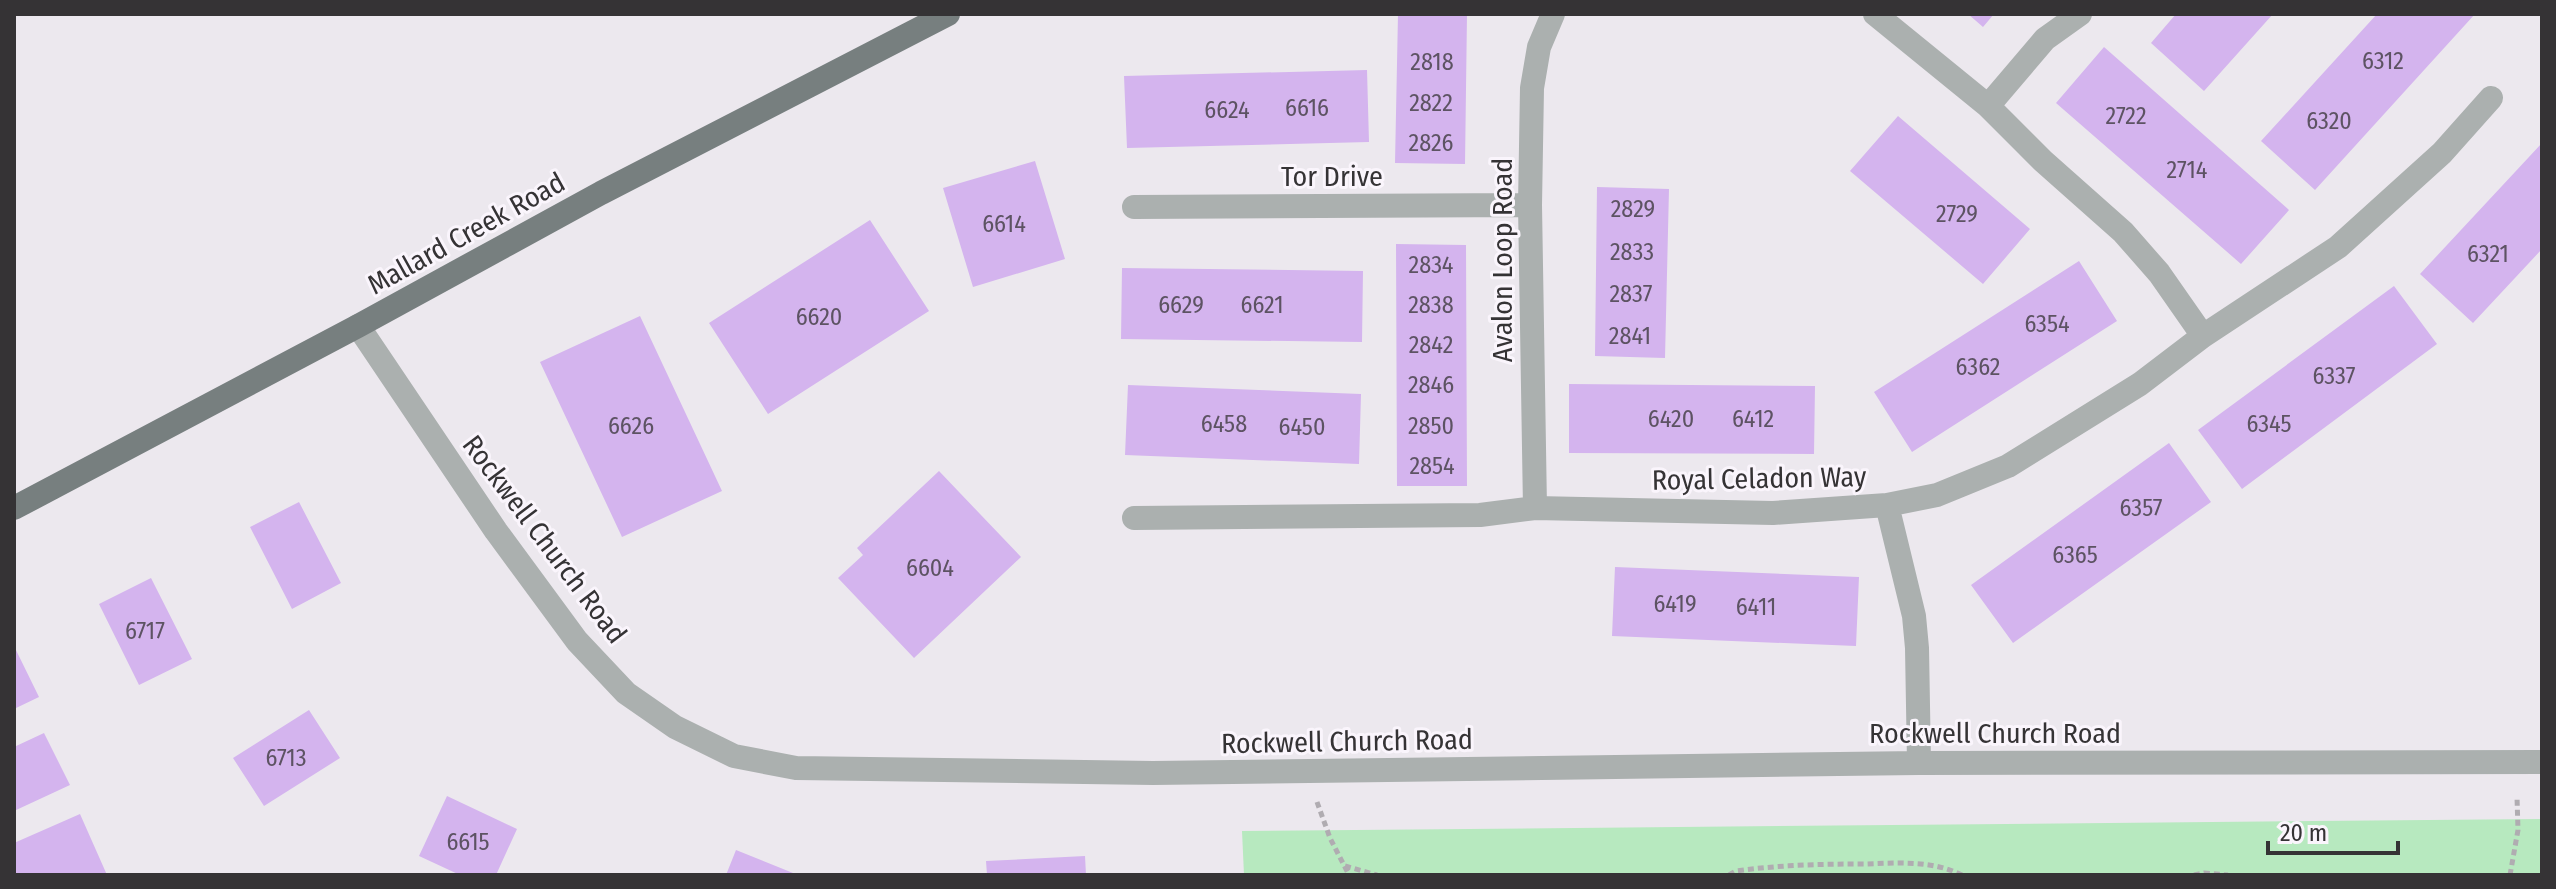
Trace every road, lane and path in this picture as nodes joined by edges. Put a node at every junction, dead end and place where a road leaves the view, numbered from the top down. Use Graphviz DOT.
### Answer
graph roads {
  1 [pos="948,14"];
  2 [pos="1553,14"];
  3 [pos="1875,14"];
  4 [pos="2080,14"];
  5 [pos="2491,98"];
  6 [pos="1988,106"];
  7 [pos="1530,205"];
  8 [pos="1134,207"];
  9 [pos="358,326"];
  10 [pos="2203,336"];
  11 [pos="1887,505"];
  12 [pos="14,508"];
  13 [pos="1535,508"];
  14 [pos="1134,518"];
  15 [pos="2515,762"];
  16 [pos="2542,762"];
  17 [pos="1919,763"];
  18 [pos="1306,771"];
  19 [pos="1345,866"];
  20 [pos="1349,875"];
  21 [pos="1377,875"];
  22 [pos="1729,875"];
  23 [pos="1962,875"];
  24 [pos="2194,875"];
  25 [pos="2228,875"];
  26 [pos="2510,875"];
  1 -- 9 [label="main road, Mallard Creek Road"];
  2 -- 7 [label="street, Avalon Loop Road"];
  3 -- 6 [label="street"];
  4 -- 6 [label="street"];
  5 -- 10 [label="street, Royal Celadon Way"];
  6 -- 10 [label="street"];
  7 -- 8 [label="street, Tor Drive"];
  7 -- 13 [label="street, Avalon Loop Road"];
  9 -- 12 [label="main road, Mallard Creek Road"];
  9 -- 18 [label="street, Rockwell Church Road"];
  10 -- 11 [label="street, Royal Celadon Way"];
  11 -- 13 [label="street, Royal Celadon Way"];
  11 -- 17 [label="street"];
  13 -- 14 [label="street, Royal Celadon Way"];
  15 -- 16 [label="street, Rockwell Church Road"];
  15 -- 17 [label="street, Rockwell Church Road"];
  15 -- 26 [label="path"];
  17 -- 18 [label="street, Rockwell Church Road"];
  18 -- 19 [label="path"];
  19 -- 20 [label="path"];
  19 -- 21 [label="path"];
  22 -- 23 [label="path"];
  24 -- 25 [label="path"];
}
